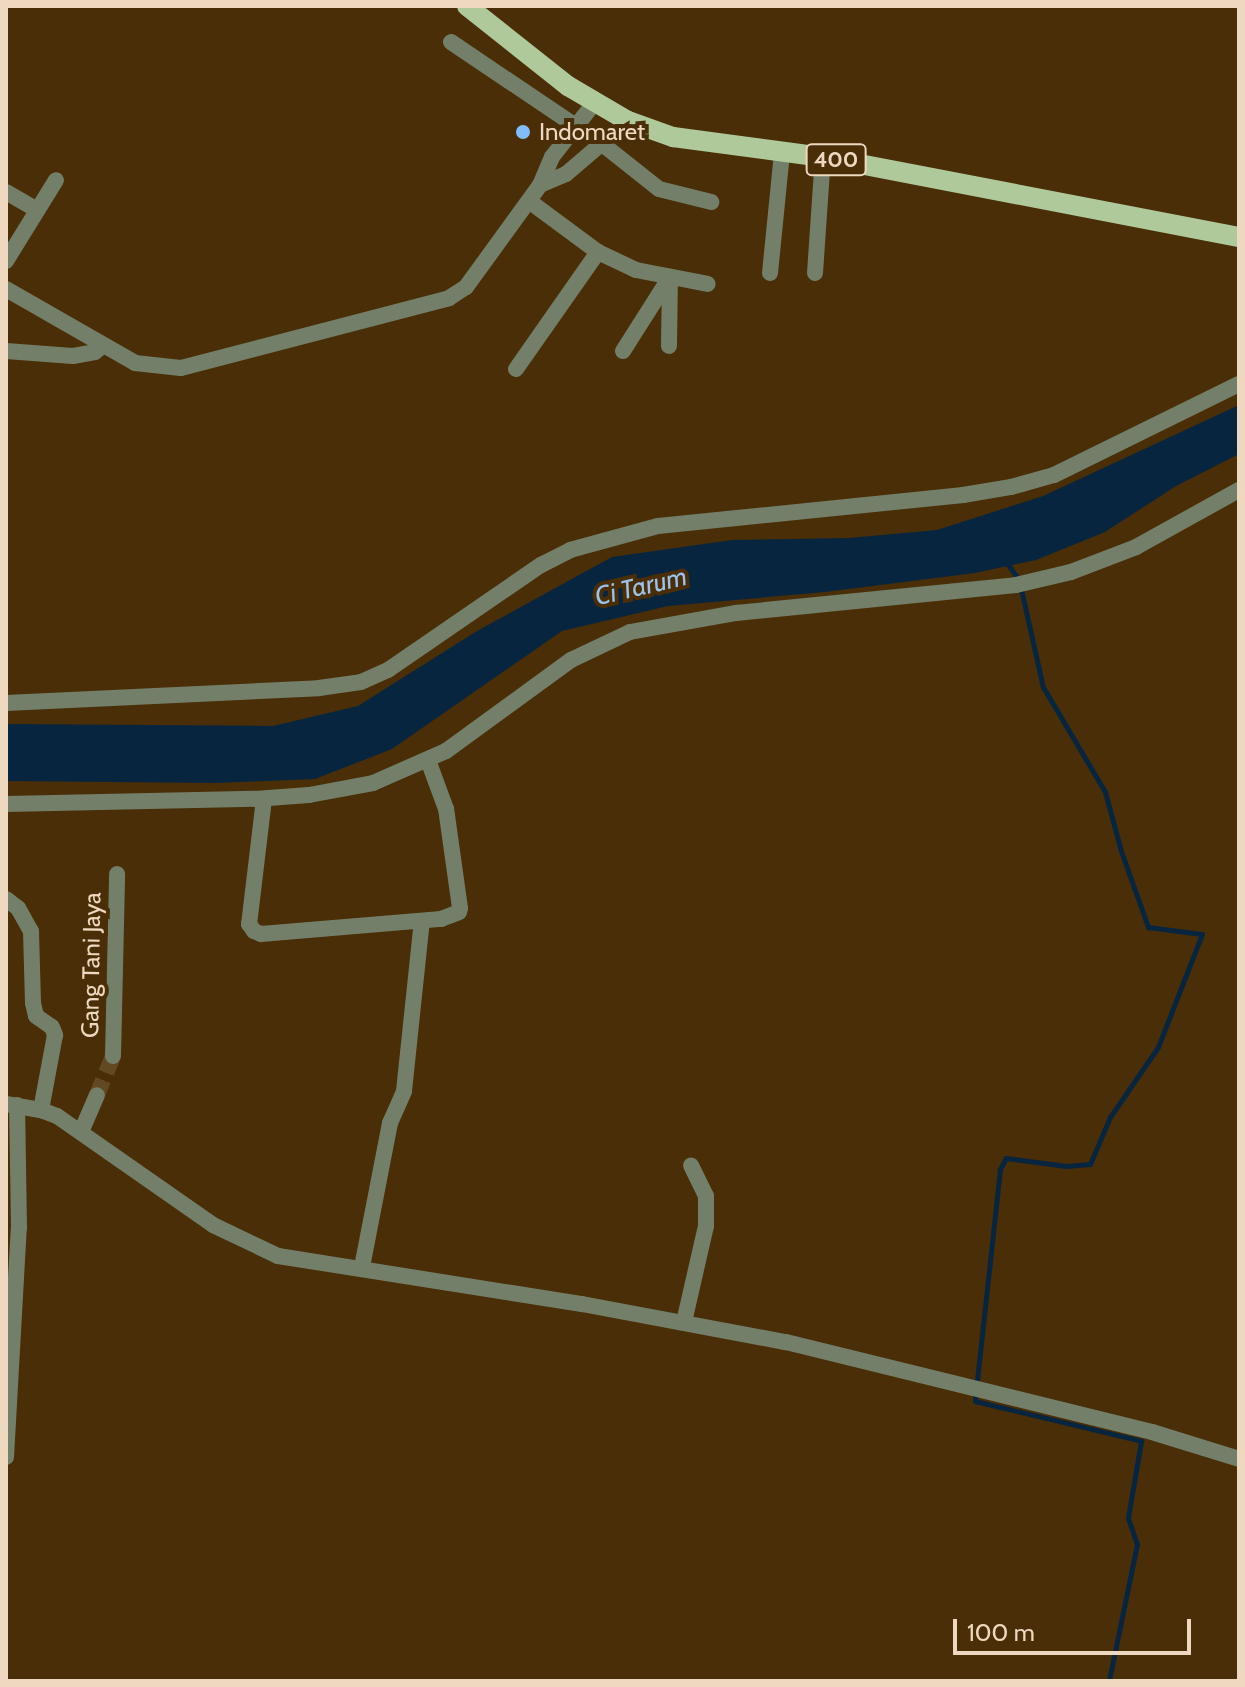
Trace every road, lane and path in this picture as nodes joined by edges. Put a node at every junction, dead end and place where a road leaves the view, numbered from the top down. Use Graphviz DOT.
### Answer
graph roads {
  1 [pos="467,6"];
  2 [pos="451,42"];
  3 [pos="595,102"];
  4 [pos="628,121"];
  5 [pos="576,127"];
  6 [pos="601,143"];
  7 [pos="782,152"];
  8 [pos="823,157"];
  9 [pos="56,180"];
  10 [pos="540,185"];
  11 [pos="6,192"];
  12 [pos="529,201"];
  13 [pos="711,202"];
  14 [pos="37,210"];
  15 [pos="1239,237"];
  16 [pos="598,252"];
  17 [pos="6,261"];
  18 [pos="770,273"];
  19 [pos="815,273"];
  20 [pos="670,277"];
  21 [pos="708,284"];
  22 [pos="6,289"];
  23 [pos="102,346"];
  24 [pos="669,346"];
  25 [pos="6,351"];
  26 [pos="623,351"];
  27 [pos="516,369"];
  28 [pos="1239,384"];
  29 [pos="1239,490"];
  30 [pos="6,703"];
  31 [pos="428,760"];
  32 [pos="253,799"];
  33 [pos="6,804"];
  34 [pos="117,874"];
  35 [pos="6,899"];
  36 [pos="422,921"];
  37 [pos="113,1056"];
  38 [pos="97,1095"];
  39 [pos="12,1105"];
  40 [pos="41,1110"];
  41 [pos="81,1132"];
  42 [pos="691,1165"];
  43 [pos="362,1267"];
  44 [pos="684,1322"];
  45 [pos="6,1457"];
  46 [pos="1239,1459"];
  1 -- 3 [label="main road, 400"];
  2 -- 5 [label="street"];
  3 -- 4 [label="main road, 400"];
  3 -- 5 [label="street"];
  4 -- 6 [label="street"];
  4 -- 7 [label="main road, 400"];
  5 -- 6 [label="street"];
  5 -- 10 [label="street"];
  6 -- 10 [label="street"];
  6 -- 13 [label="street"];
  7 -- 8 [label="main road, 400"];
  7 -- 18 [label="street"];
  8 -- 15 [label="main road, 400"];
  8 -- 19 [label="street"];
  9 -- 14 [label="street"];
  10 -- 12 [label="street"];
  11 -- 14 [label="street"];
  12 -- 16 [label="street"];
  12 -- 23 [label="street"];
  14 -- 17 [label="street"];
  16 -- 20 [label="street"];
  16 -- 27 [label="street"];
  20 -- 21 [label="street"];
  20 -- 24 [label="street"];
  20 -- 26 [label="street"];
  22 -- 23 [label="street"];
  23 -- 25 [label="street"];
  28 -- 30 [label="street"];
  29 -- 31 [label="street"];
  31 -- 32 [label="street"];
  31 -- 36 [label="street"];
  32 -- 33 [label="street"];
  32 -- 36 [label="street"];
  34 -- 37 [label="street, Gang Tani Jaya"];
  35 -- 40 [label="street"];
  36 -- 43 [label="street"];
  38 -- 41 [label="street"];
  39 -- 40 [label="street"];
  39 -- 45 [label="street"];
  40 -- 41 [label="street"];
  41 -- 43 [label="street"];
  42 -- 44 [label="street"];
  43 -- 44 [label="street"];
  44 -- 46 [label="street"];
}
